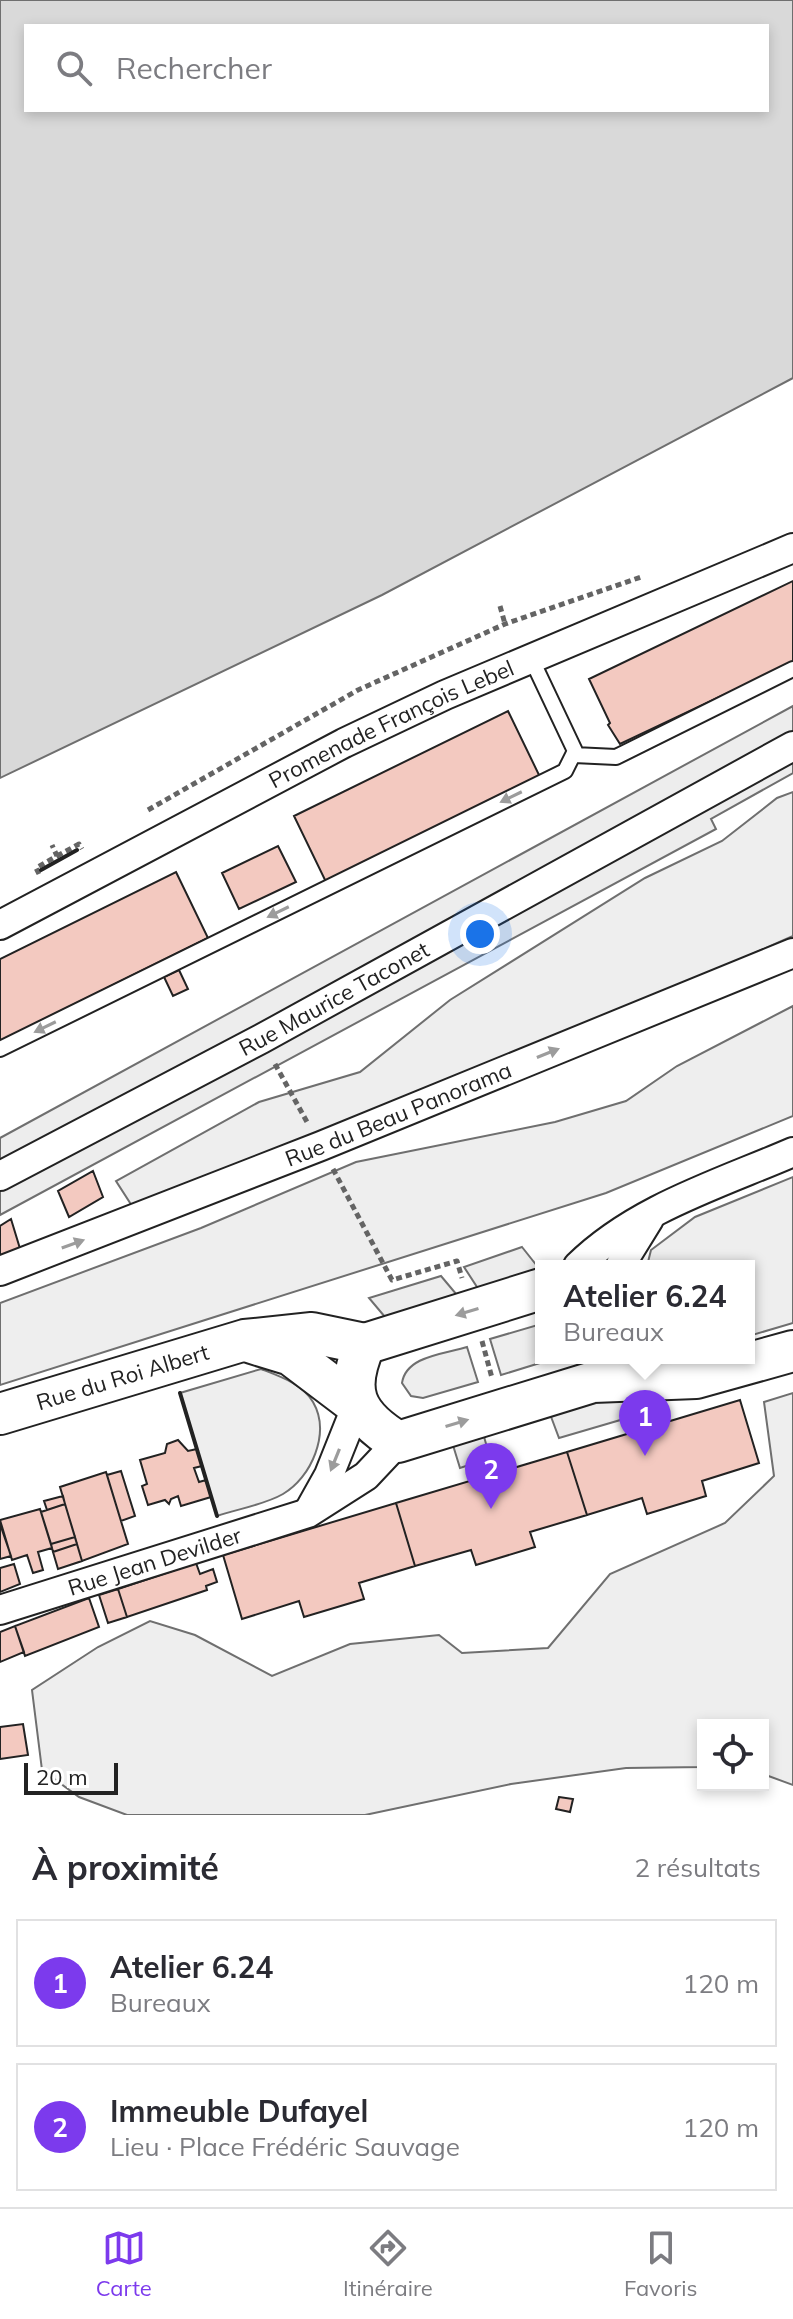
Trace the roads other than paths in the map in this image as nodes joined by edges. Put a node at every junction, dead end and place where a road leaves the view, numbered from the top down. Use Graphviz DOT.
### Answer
graph roads {
  1 [pos="793,548"];
  2 [pos="531,658"];
  3 [pos="793,669"];
  4 [pos="793,746"];
  5 [pos="574,755"];
  6 [pos="0,925"];
  7 [pos="793,953"];
  8 [pos="0,1049"];
  9 [pos="793,1152"];
  10 [pos="0,1176"];
  11 [pos="654,1212"];
  12 [pos="584,1260"];
  13 [pos="624,1260"];
  14 [pos="0,1271"];
  15 [pos="535,1291"];
  16 [pos="245,1340"];
  17 [pos="365,1344"];
  18 [pos="793,1351"];
  19 [pos="755,1362"];
  20 [pos="672,1364"];
  21 [pos="746,1364"];
  22 [pos="600,1370"];
  23 [pos="696,1378"];
  24 [pos="357,1405"];
  25 [pos="0,1414"];
  26 [pos="398,1442"];
  27 [pos="308,1513"];
  28 [pos="0,1610"];
  1 -- 2 [label="street, Promenade François Lebel"];
  2 -- 5 [label="lane"];
  2 -- 6 [label="street, Promenade François Lebel"];
  3 -- 5 [label="lane"];
  4 -- 10 [label="street, Rue Maurice Taconet"];
  5 -- 8 [label="lane, one-way"];
  14 -- 7 [label="street, Rue du Beau Panorama, one-way"];
  9 -- 11 [label="street"];
  11 -- 12 [label="street"];
  11 -- 13 [label="street"];
  15 -- 17 [label="street, one-way"];
  16 -- 17 [label="street, Rue du Roi Albert"];
  16 -- 24 [label="street"];
  16 -- 25 [label="street, Rue du Roi Albert"];
  17 -- 24 [label="street"];
  18 -- 19 [label="street"];
  20 -- 23 [label="street"];
  21 -- 23 [label="street"];
  22 -- 23 [label="street"];
  26 -- 22 [label="street, one-way"];
  24 -- 26 [label="street"];
  24 -- 27 [label="street, one-way"];
  26 -- 27 [label="street, Rue Jean Devilder"];
  27 -- 28 [label="street, Rue Jean Devilder"];
}
